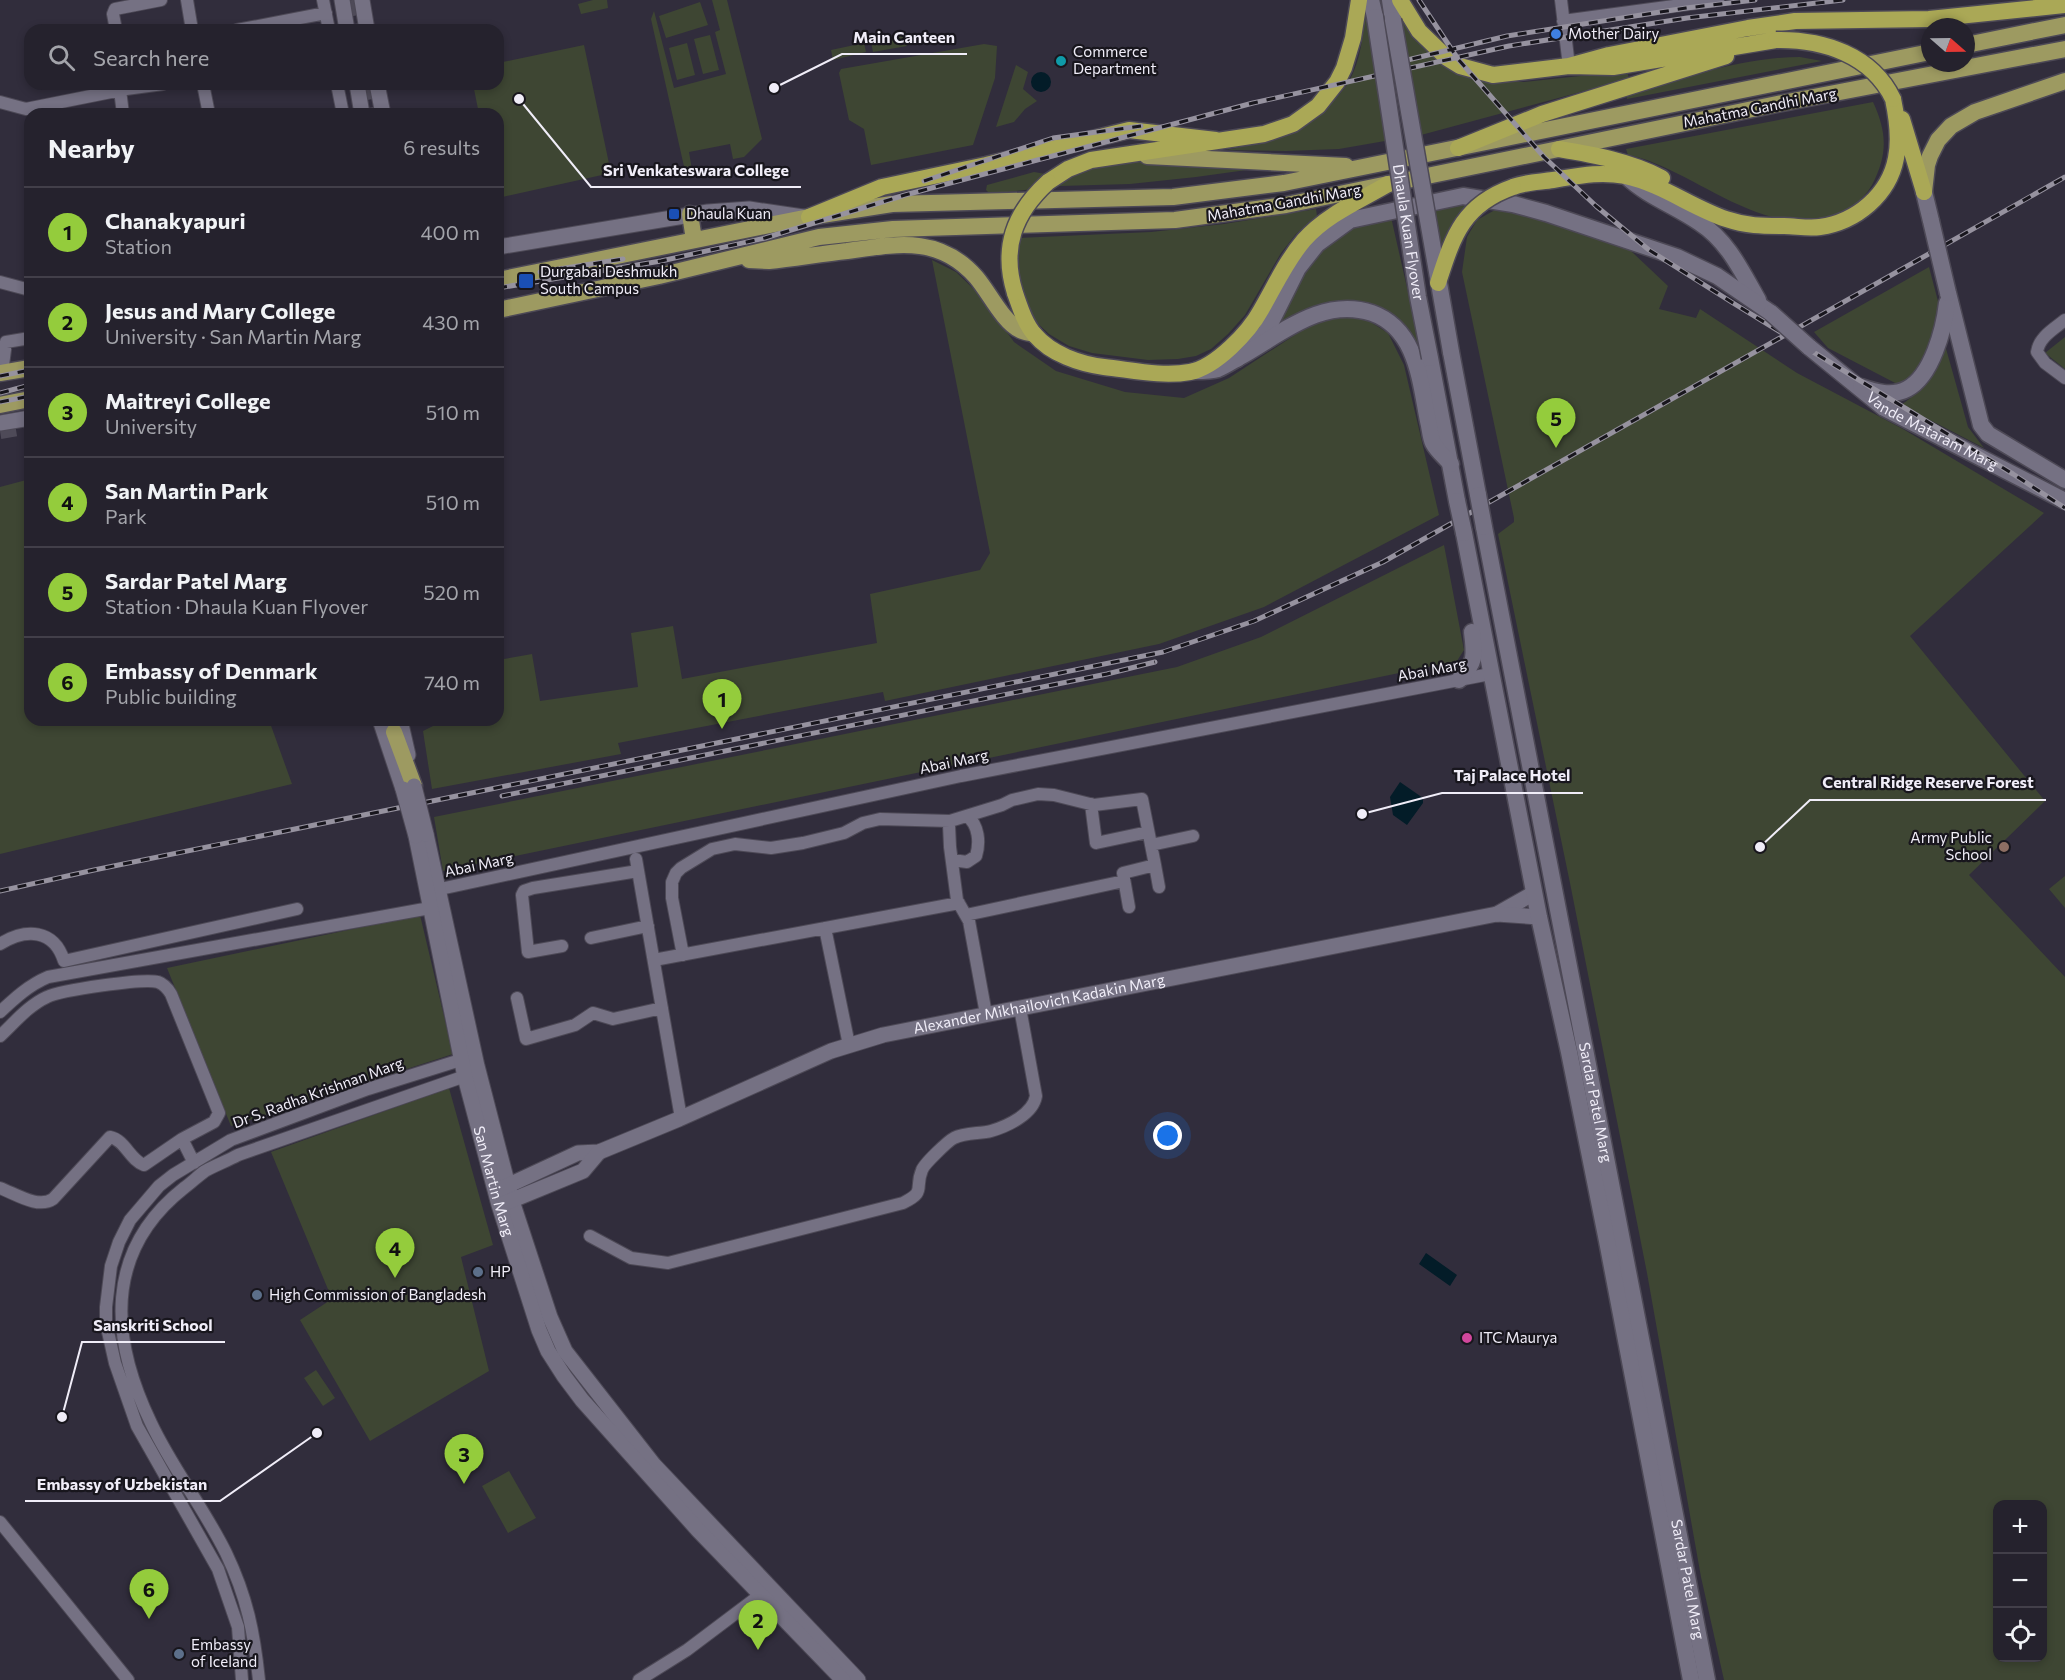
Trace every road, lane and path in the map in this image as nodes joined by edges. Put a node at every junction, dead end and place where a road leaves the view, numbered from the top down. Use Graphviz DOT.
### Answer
graph roads {
  1 [pos="161,0"];
  2 [pos="188,0"];
  3 [pos="323,0"];
  4 [pos="342,0"];
  5 [pos="362,0"];
  6 [pos="1359,0"];
  7 [pos="1371,0"];
  8 [pos="1390,0"];
  9 [pos="1400,0"];
  10 [pos="1561,0"];
  11 [pos="1718,0"];
  12 [pos="2065,5"];
  13 [pos="326,13"];
  14 [pos="1563,21"];
  15 [pos="115,24"];
  16 [pos="191,24"];
  17 [pos="268,24"];
  18 [pos="328,24"];
  19 [pos="346,24"];
  20 [pos="366,24"];
  21 [pos="2065,25"];
  22 [pos="1776,40"];
  23 [pos="1975,43"];
  24 [pos="2065,50"];
  25 [pos="1921,54"];
  26 [pos="1569,66"];
  27 [pos="2065,81"];
  28 [pos="115,90"];
  29 [pos="124,90"];
  30 [pos="204,90"];
  31 [pos="339,90"];
  32 [pos="358,90"];
  33 [pos="378,90"];
  34 [pos="1893,99"];
  35 [pos="0,102"];
  36 [pos="24,108"];
  37 [pos="31,108"];
  38 [pos="123,108"];
  39 [pos="207,108"];
  40 [pos="342,108"];
  41 [pos="361,108"];
  42 [pos="382,108"];
  43 [pos="1216,140"];
  44 [pos="1458,148"];
  45 [pos="1560,149"];
  46 [pos="1128,155"];
  47 [pos="1360,168"];
  48 [pos="1626,176"];
  49 [pos="1388,184"];
  50 [pos="1924,192"];
  51 [pos="690,214"];
  52 [pos="809,218"];
  53 [pos="1785,226"];
  54 [pos="694,240"];
  55 [pos="504,246"];
  56 [pos="727,260"];
  57 [pos="504,279"];
  58 [pos="0,282"];
  59 [pos="1438,283"];
  60 [pos="24,288"];
  61 [pos="1948,293"];
  62 [pos="504,308"];
  63 [pos="1766,310"];
  64 [pos="2065,320"];
  65 [pos="1034,334"];
  66 [pos="24,339"];
  67 [pos="1237,359"];
  68 [pos="24,369"];
  69 [pos="1194,371"];
  70 [pos="1,373"];
  71 [pos="2065,378"];
  72 [pos="1855,385"];
  73 [pos="24,400"];
  74 [pos="0,405"];
  75 [pos="24,419"];
  76 [pos="0,423"];
  77 [pos="1451,464"];
  78 [pos="2065,480"];
  79 [pos="1478,495"];
  80 [pos="2065,501"];
  81 [pos="1464,538"];
  82 [pos="1490,674"];
  83 [pos="1459,680"];
  84 [pos="391,726"];
  85 [pos="409,788"];
  86 [pos="1091,804"];
  87 [pos="967,816"];
  88 [pos="950,820"];
  89 [pos="1193,836"];
  90 [pos="1150,839"];
  91 [pos="952,860"];
  92 [pos="1155,865"];
  93 [pos="1124,881"];
  94 [pos="1159,887"];
  95 [pos="433,891"];
  96 [pos="1534,893"];
  97 [pos="958,903"];
  98 [pos="1129,907"];
  99 [pos="430,908"];
  100 [pos="297,909"];
  101 [pos="1497,914"];
  102 [pos="966,915"];
  103 [pos="1539,917"];
  104 [pos="648,926"];
  105 [pos="825,928"];
  106 [pos="591,938"];
  107 [pos="0,944"];
  108 [pos="562,946"];
  109 [pos="683,955"];
  110 [pos="654,960"];
  111 [pos="65,968"];
  112 [pos="517,998"];
  113 [pos="662,1008"];
  114 [pos="1020,1008"];
  115 [pos="0,1012"];
  116 [pos="986,1014"];
  117 [pos="0,1036"];
  118 [pos="849,1045"];
  119 [pos="467,1058"];
  120 [pos="471,1074"];
  121 [pos="681,1118"];
  122 [pos="182,1139"];
  123 [pos="231,1140"];
  124 [pos="238,1155"];
  125 [pos="194,1163"];
  126 [pos="0,1188"];
  127 [pos="504,1196"];
  128 [pos="590,1236"];
  129 [pos="107,1290"];
  130 [pos="122,1293"];
  131 [pos="150,1421"];
  132 [pos="136,1426"];
  133 [pos="0,1522"];
  134 [pos="765,1591"];
  135 [pos="128,1680"];
  136 [pos="242,1680"];
  137 [pos="259,1680"];
  138 [pos="639,1680"];
  139 [pos="843,1680"];
  140 [pos="858,1680"];
  141 [pos="1691,1680"];
  142 [pos="1707,1680"];
  1 -- 15 [label="street"];
  2 -- 16 [label="street"];
  3 -- 13 [label="street"];
  4 -- 19 [label="street"];
  5 -- 20 [label="street"];
  6 -- 43 [label="highway"];
  7 -- 77 [label="main road, Dhaula Kuan Flyover, bridge"];
  8 -- 59 [label="main road, Dhaula Kuan Flyover, bridge"];
  9 -- 26 [label="highway"];
  10 -- 14 [label="street"];
  11 -- 14 [label="street"];
  12 -- 26 [label="highway"];
  13 -- 17 [label="street"];
  13 -- 18 [label="street"];
  14 -- 26 [label="street"];
  21 -- 23 [label="main road"];
  22 -- 26 [label="highway"];
  22 -- 34 [label="highway, bridge"];
  22 -- 44 [label="highway"];
  24 -- 45 [label="main road, Mahatma Gandhi Marg"];
  25 -- 44 [label="main road, Mahatma Gandhi Marg"];
  27 -- 50 [label="main road"];
  28 -- 37 [label="street"];
  29 -- 38 [label="street"];
  30 -- 39 [label="street"];
  31 -- 40 [label="street"];
  32 -- 41 [label="street"];
  33 -- 42 [label="street"];
  34 -- 50 [label="highway"];
  34 -- 53 [label="highway"];
  35 -- 36 [label="street"];
  43 -- 46 [label="highway"];
  43 -- 52 [label="highway"];
  44 -- 47 [label="main road, Mahatma Gandhi Marg"];
  45 -- 49 [label="main road, Mahatma Gandhi Marg"];
  45 -- 53 [label="highway"];
  46 -- 47 [label="main road"];
  46 -- 65 [label="highway, bridge"];
  47 -- 52 [label="main road, Mahatma Gandhi Marg"];
  48 -- 53 [label="highway"];
  48 -- 59 [label="highway, bridge"];
  48 -- 63 [label="main road"];
  49 -- 56 [label="main road, Mahatma Gandhi Marg"];
  49 -- 69 [label="highway"];
  50 -- 61 [label="main road, bridge"];
  51 -- 52 [label="street"];
  51 -- 54 [label="main road"];
  51 -- 55 [label="street"];
  52 -- 54 [label="main road, Mahatma Gandhi Marg"];
  54 -- 57 [label="main road, Mahatma Gandhi Marg"];
  56 -- 62 [label="main road, Mahatma Gandhi Marg"];
  56 -- 65 [label="main road"];
  58 -- 60 [label="street"];
  59 -- 79 [label="main road, Dhaula Kuan Flyover, bridge"];
  61 -- 72 [label="main road"];
  61 -- 78 [label="main road"];
  63 -- 67 [label="main road"];
  63 -- 72 [label="main road, Vande Mataram Marg, bridge"];
  64 -- 71 [label="street"];
  65 -- 69 [label="highway"];
  66 -- 70 [label="street"];
  67 -- 69 [label="main road"];
  67 -- 77 [label="main road"];
  68 -- 70 [label="main road"];
  72 -- 80 [label="main road, Vande Mataram Marg"];
  73 -- 74 [label="main road"];
  75 -- 76 [label="street"];
  77 -- 81 [label="main road, Dhaula Kuan Flyover, bridge"];
  79 -- 142 [label="main road, Sardar Patel Marg, bridge"];
  81 -- 82 [label="main road, Sardar Patel Marg"];
  81 -- 83 [label="main road"];
  82 -- 83 [label="street, Abai Marg"];
  82 -- 96 [label="main road, Sardar Patel Marg"];
  83 -- 95 [label="street, Abai Marg"];
  84 -- 85 [label="main road"];
  85 -- 95 [label="street, San Martin Marg, bridge"];
  86 -- 87 [label="street"];
  86 -- 90 [label="street"];
  86 -- 90 [label="street"];
  87 -- 88 [label="street"];
  87 -- 91 [label="street"];
  88 -- 91 [label="street"];
  88 -- 109 [label="street"];
  89 -- 90 [label="street"];
  90 -- 92 [label="street"];
  91 -- 97 [label="street"];
  92 -- 93 [label="street"];
  92 -- 94 [label="street"];
  93 -- 98 [label="street"];
  93 -- 102 [label="street"];
  95 -- 99 [label="street, San Martin Marg"];
  95 -- 119 [label="street, San Martin Marg"];
  96 -- 101 [label="street"];
  96 -- 103 [label="main road, Sardar Patel Marg"];
  97 -- 102 [label="street"];
  97 -- 105 [label="street"];
  99 -- 111 [label="street"];
  99 -- 119 [label="street, San Martin Marg"];
  100 -- 111 [label="street"];
  101 -- 103 [label="street"];
  101 -- 114 [label="street, Alexander Mikhailovich Kadakin Marg"];
  102 -- 116 [label="street"];
  103 -- 141 [label="main road, Sardar Patel Marg"];
  104 -- 106 [label="street"];
  104 -- 108 [label="street"];
  104 -- 110 [label="street"];
  105 -- 109 [label="street"];
  105 -- 118 [label="street"];
  107 -- 111 [label="street"];
  109 -- 110 [label="street"];
  110 -- 113 [label="street"];
  111 -- 115 [label="street"];
  112 -- 113 [label="street"];
  113 -- 121 [label="street"];
  114 -- 116 [label="street, Alexander Mikhailovich Kadakin Marg"];
  114 -- 128 [label="street"];
  116 -- 118 [label="street, Alexander Mikhailovich Kadakin Marg"];
  117 -- 122 [label="street"];
  118 -- 121 [label="street, Alexander Mikhailovich Kadakin Marg"];
  119 -- 120 [label="street, San Martin Marg"];
  119 -- 123 [label="street, Dr S. Radha Krishnan Marg"];
  120 -- 124 [label="street, Dr S. Radha Krishnan Marg"];
  120 -- 127 [label="street, San Martin Marg"];
  121 -- 127 [label="street, Alexander Mikhailovich Kadakin Marg"];
  122 -- 125 [label="street"];
  122 -- 126 [label="street"];
  123 -- 124 [label="street"];
  123 -- 125 [label="street, Dr S. Radha Krishnan Marg"];
  124 -- 130 [label="street, Dr S. Radha Krishnan Marg"];
  125 -- 129 [label="street, Dr S. Radha Krishnan Marg"];
  127 -- 134 [label="street, San Martin Marg"];
  129 -- 130 [label="street"];
  129 -- 132 [label="street, Dr S. Radha Krishnan Marg"];
  130 -- 131 [label="street, Dr S. Radha Krishnan Marg"];
  131 -- 132 [label="street"];
  131 -- 137 [label="street, Dr S. Radha Krishnan Marg"];
  132 -- 136 [label="street, Dr S. Radha Krishnan Marg"];
  133 -- 135 [label="street"];
  134 -- 138 [label="street"];
  134 -- 139 [label="street, San Martin Marg"];
  134 -- 140 [label="street, San Martin Marg"];
}
